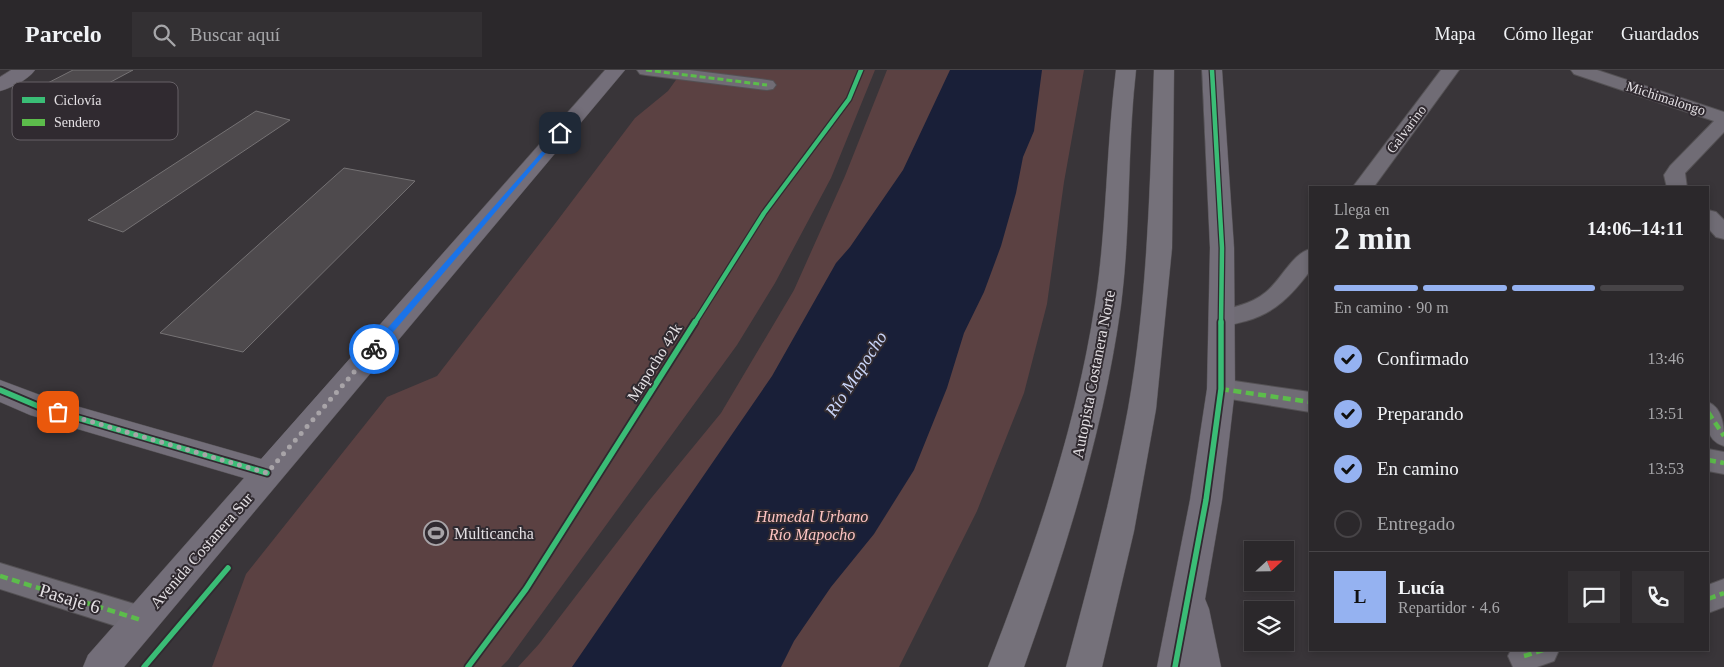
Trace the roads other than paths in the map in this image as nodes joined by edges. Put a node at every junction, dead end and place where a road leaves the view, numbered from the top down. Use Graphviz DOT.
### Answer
graph roads {
  1 [pos="25,70"];
  2 [pos="615,70"];
  3 [pos="646,70"];
  4 [pos="1126,70"];
  5 [pos="1164,70"];
  6 [pos="1212,70"];
  7 [pos="1450,70"];
  8 [pos="1580,70"];
  9 [pos="0,85"];
  10 [pos="767,85"];
  11 [pos="1724,119"];
  12 [pos="1676,185"];
  13 [pos="1363,186"];
  14 [pos="1709,218"];
  15 [pos="1724,232"];
  16 [pos="1309,257"];
  17 [pos="1223,318"];
  18 [pos="1222,389"];
  19 [pos="0,390"];
  20 [pos="1309,402"];
  21 [pos="1709,414"];
  22 [pos="1724,436"];
  23 [pos="1709,460"];
  24 [pos="1724,463"];
  25 [pos="267,473"];
  26 [pos="1,577"];
  27 [pos="1189,586"];
  28 [pos="1724,593"];
  29 [pos="1709,598"];
  30 [pos="140,620"];
  31 [pos="102,667"];
  32 [pos="1006,667"];
  33 [pos="1084,667"];
  34 [pos="1175,667"];
  35 [pos="1203,667"];
  1 -- 9 [label="street"];
  2 -- 25 [label="street, Avenida Costanera Sur"];
  3 -- 10 [label="street"];
  4 -- 32 [label="highway, Autopista Costanera Norte"];
  5 -- 33 [label="highway"];
  6 -- 17 [label="street"];
  7 -- 13 [label="street, Galvarino"];
  8 -- 11 [label="street, Michimalongo"];
  11 -- 12 [label="street"];
  14 -- 15 [label="street"];
  16 -- 17 [label="street"];
  17 -- 18 [label="street"];
  18 -- 20 [label="street"];
  18 -- 27 [label="street"];
  19 -- 25 [label="street"];
  21 -- 22 [label="street"];
  23 -- 24 [label="street"];
  25 -- 30 [label="street, Avenida Costanera Sur"];
  26 -- 30 [label="street, Pasaje 6"];
  27 -- 34 [label="street"];
  27 -- 35 [label="street"];
  28 -- 29 [label="street"];
  30 -- 31 [label="street, Avenida Costanera Sur"];
}
